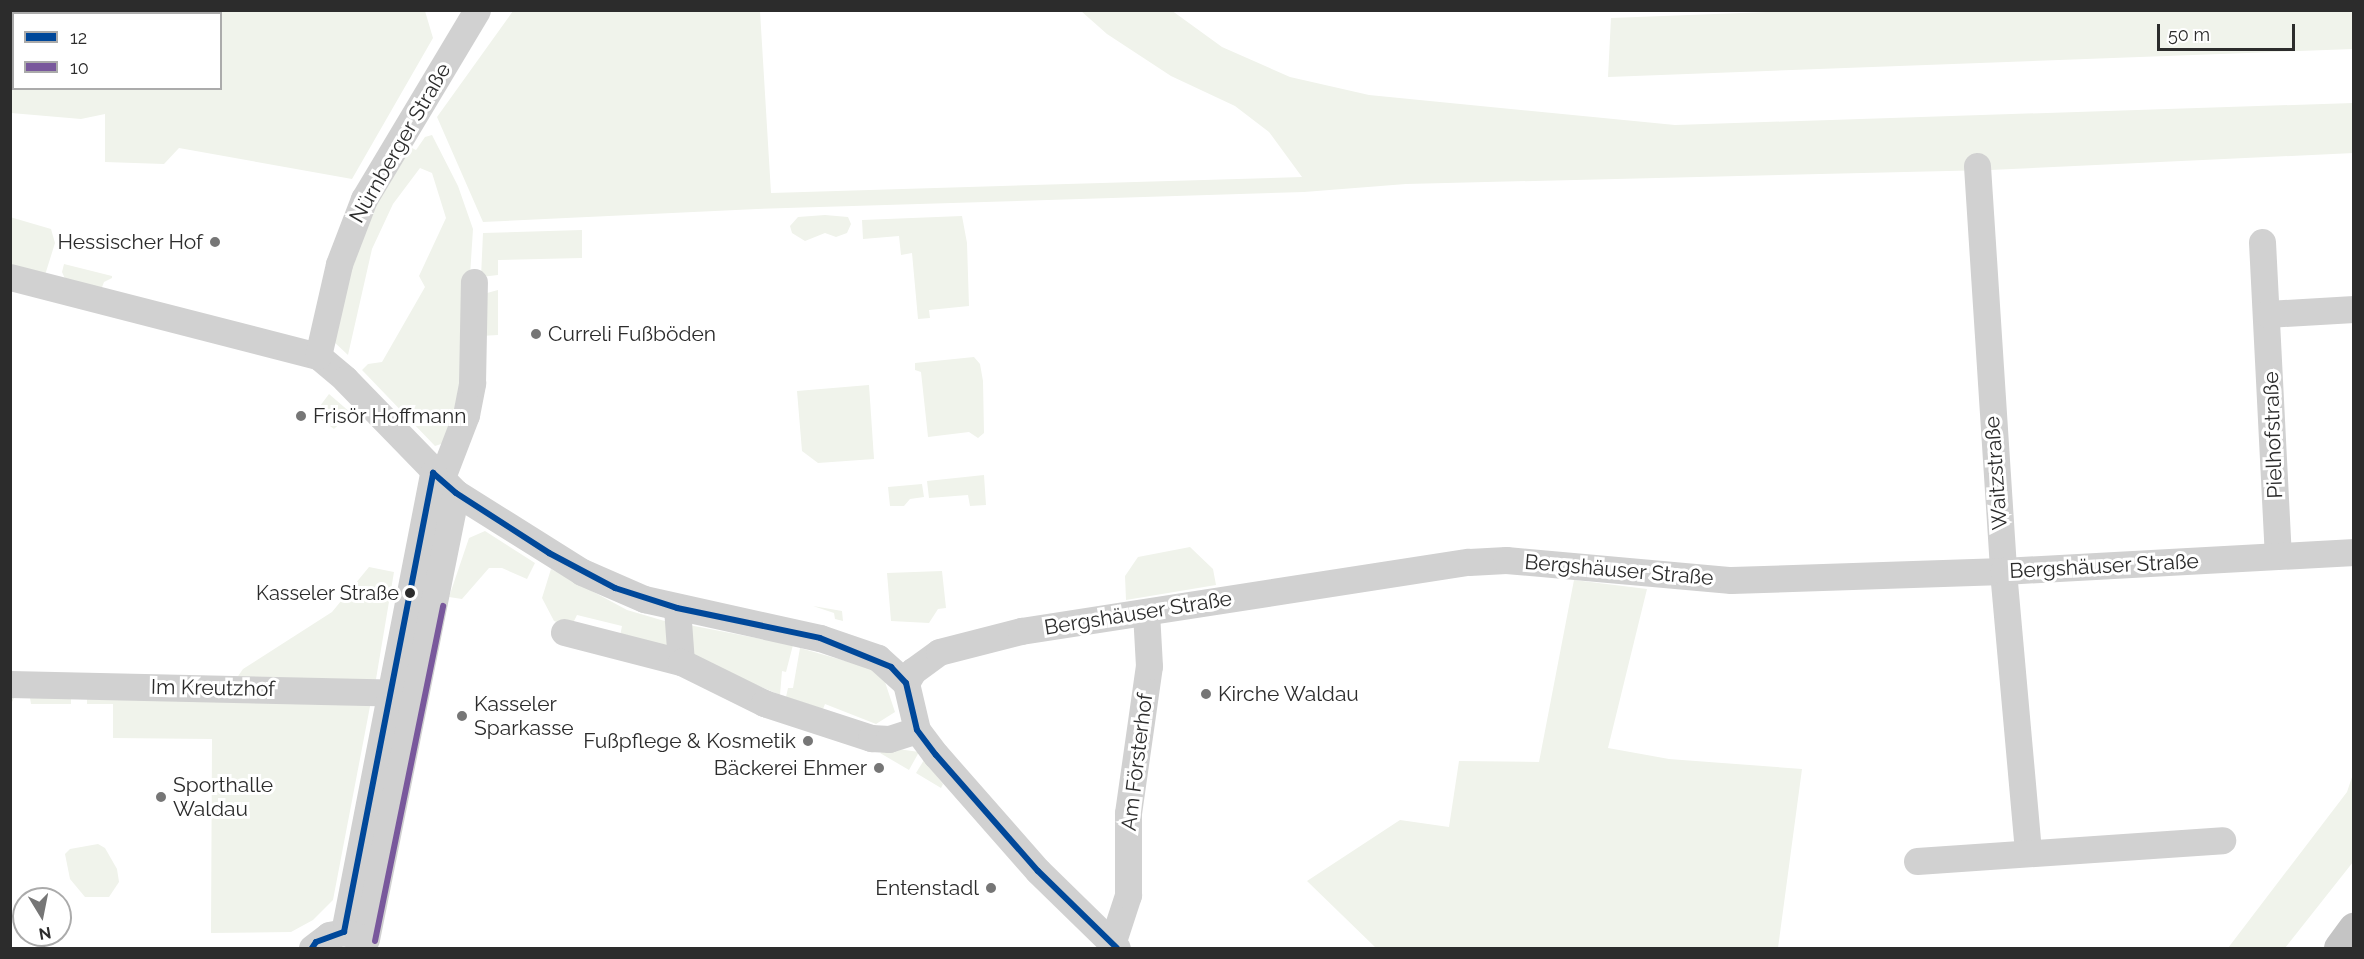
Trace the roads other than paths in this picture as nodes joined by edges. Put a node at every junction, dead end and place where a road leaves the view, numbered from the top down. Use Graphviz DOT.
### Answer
graph roads {
  1 [pos="477,10"];
  2 [pos="1977,166"];
  3 [pos="2262,242"];
  4 [pos="10,277"];
  5 [pos="474,282"];
  6 [pos="2354,309"];
  7 [pos="2267,314"];
  8 [pos="318,356"];
  9 [pos="444,482"];
  10 [pos="2354,552"];
  11 [pos="2278,556"];
  12 [pos="2003,571"];
  13 [pos="677,608"];
  14 [pos="1146,612"];
  15 [pos="564,632"];
  16 [pos="681,662"];
  17 [pos="906,683"];
  18 [pos="10,684"];
  19 [pos="405,693"];
  20 [pos="917,730"];
  21 [pos="2222,840"];
  22 [pos="2028,852"];
  23 [pos="1917,861"];
  24 [pos="2354,929"];
  25 [pos="361,940"];
  26 [pos="1114,946"];
  27 [pos="312,948"];
  28 [pos="2340,948"];
  1 -- 8 [label="street, Nürnberger Straße"];
  2 -- 12 [label="street, Waitzstraße"];
  3 -- 7 [label="street, Pielhofstraße"];
  4 -- 8 [label="street"];
  5 -- 9 [label="street"];
  6 -- 7 [label="street"];
  7 -- 11 [label="street, Pielhofstraße"];
  8 -- 9 [label="street"];
  9 -- 13 [label="street"];
  9 -- 19 [label="street"];
  10 -- 11 [label="street, Bergshäuser Straße"];
  11 -- 12 [label="street, Bergshäuser Straße"];
  12 -- 14 [label="street, Bergshäuser Straße"];
  12 -- 22 [label="street, Waitzstraße"];
  13 -- 16 [label="street"];
  13 -- 17 [label="street"];
  14 -- 17 [label="street, Bergshäuser Straße"];
  14 -- 26 [label="street, Am Försterhof"];
  15 -- 16 [label="street"];
  16 -- 20 [label="street"];
  17 -- 20 [label="street"];
  18 -- 19 [label="street, Im Kreutzhof"];
  19 -- 25 [label="street"];
  20 -- 26 [label="street"];
  21 -- 22 [label="street"];
  22 -- 23 [label="street"];
  24 -- 28 [label="main road"];
  25 -- 27 [label="street"];
}
